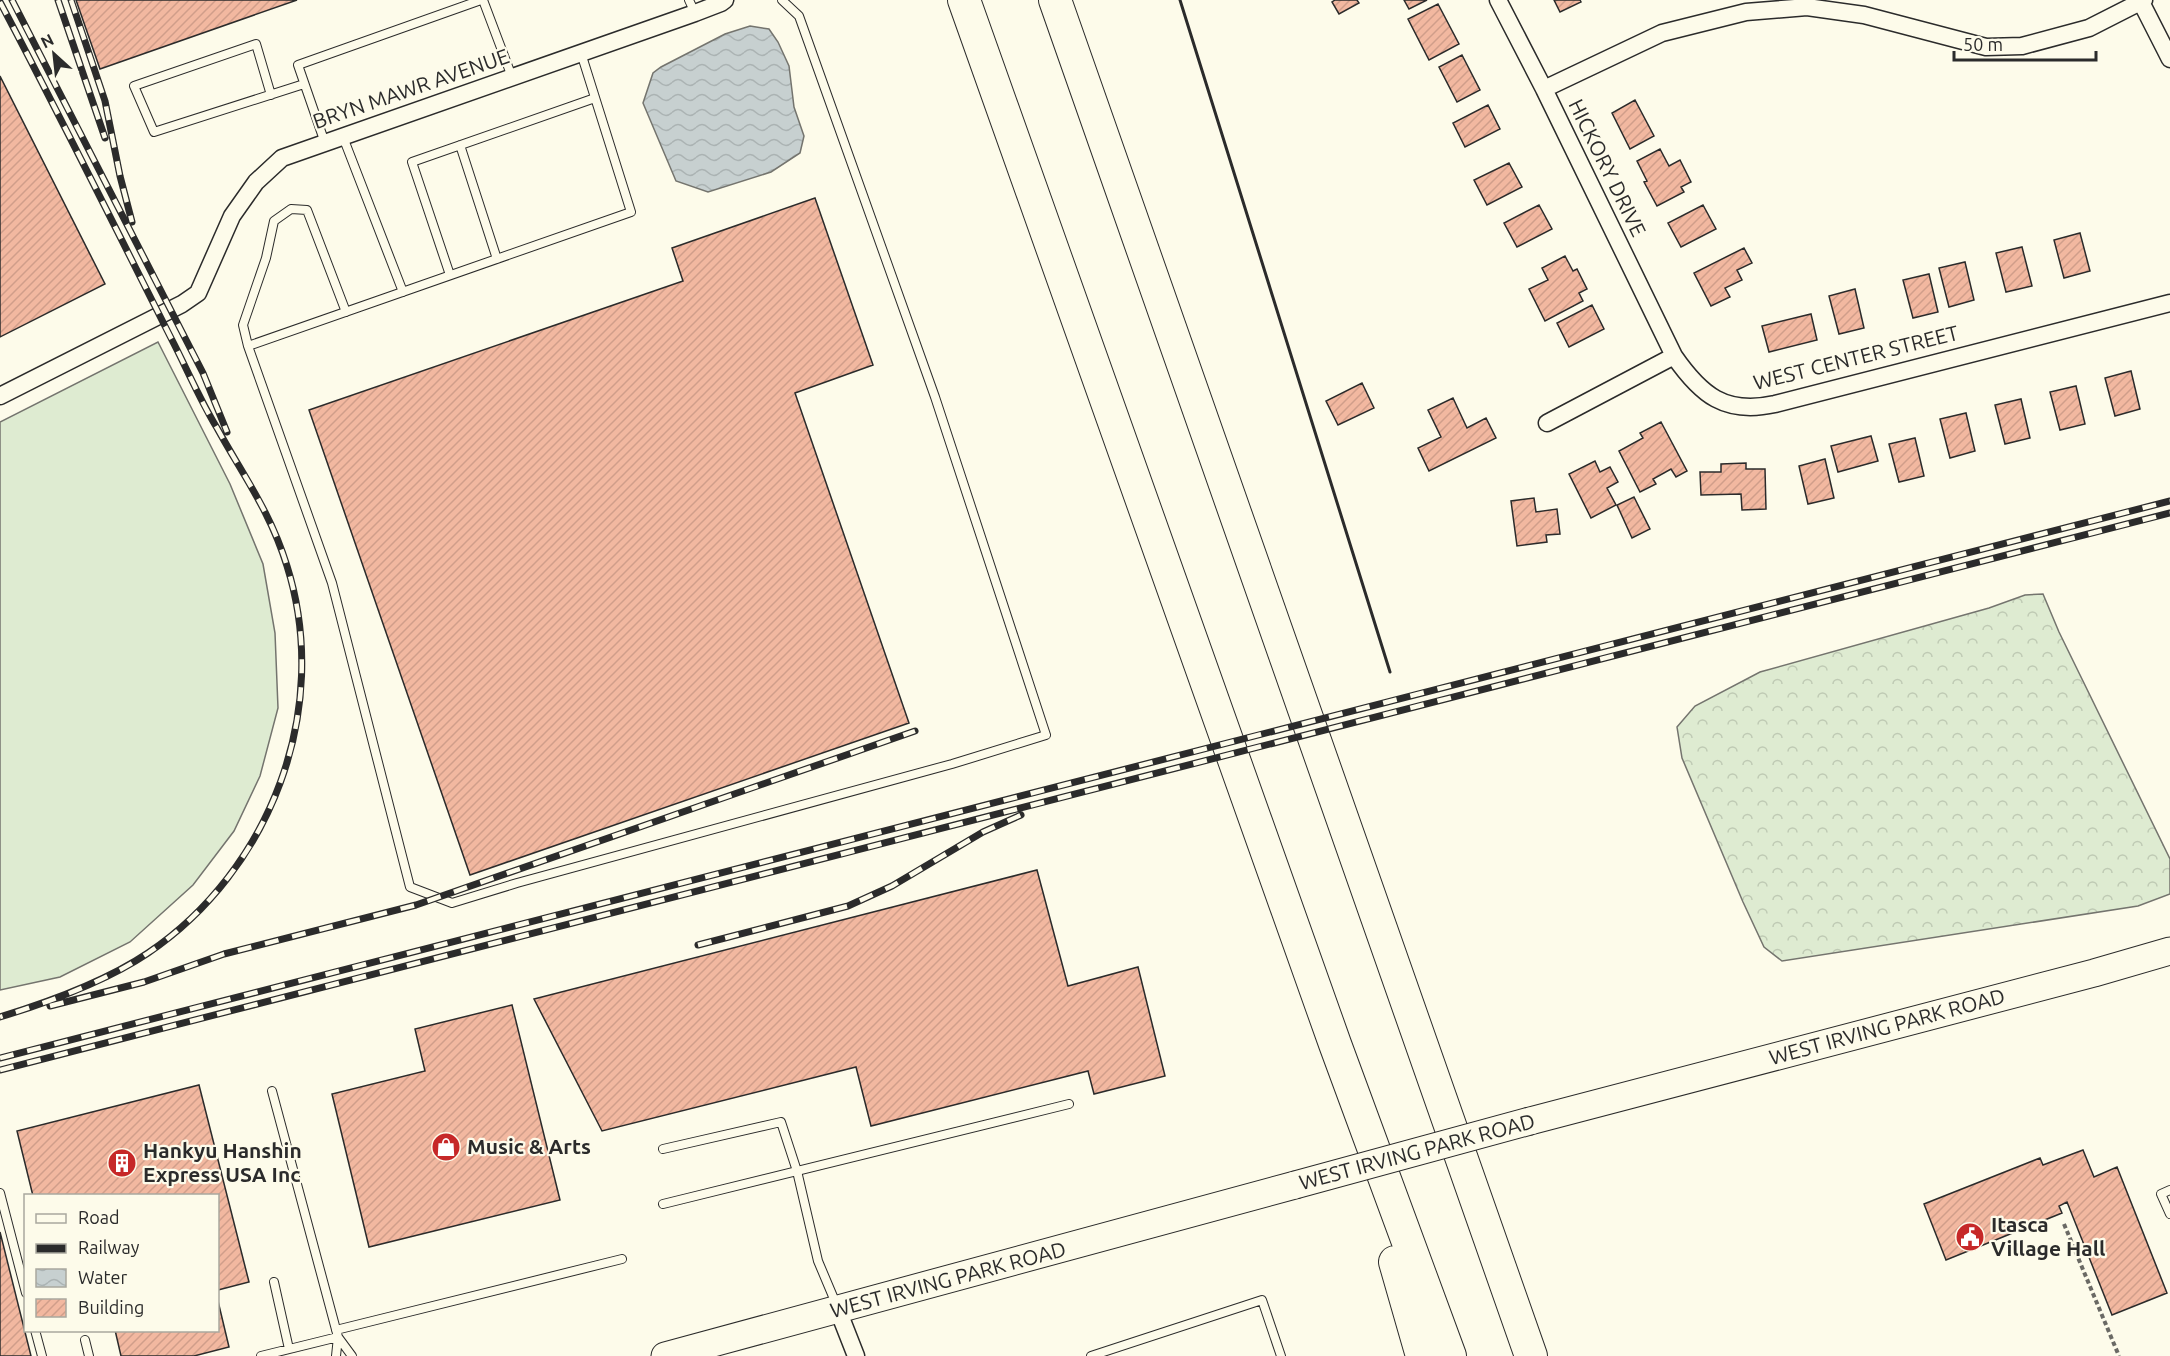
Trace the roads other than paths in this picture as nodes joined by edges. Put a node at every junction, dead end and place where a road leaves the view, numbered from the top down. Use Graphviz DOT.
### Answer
graph roads {
  1 [pos="482,0"];
  2 [pos="725,0"];
  3 [pos="782,0"];
  4 [pos="964,0"];
  5 [pos="1055,0"];
  6 [pos="1077,0"];
  7 [pos="1498,0"];
  8 [pos="2142,1"];
  9 [pos="692,6"];
  10 [pos="581,53"];
  11 [pos="2170,59"];
  12 [pos="512,77"];
  13 [pos="304,84"];
  14 [pos="1544,89"];
  15 [pos="271,95"];
  16 [pos="595,98"];
  17 [pos="343,137"];
  18 [pos="325,143"];
  19 [pos="460,145"];
  20 [pos="1126,199"];
  21 [pos="497,259"];
  22 [pos="450,275"];
  23 [pos="403,291"];
  24 [pos="2170,303"];
  25 [pos="346,312"];
  26 [pos="248,346"];
  27 [pos="1674,356"];
  28 [pos="0,396"];
  29 [pos="1547,423"];
  30 [pos="2170,952"];
  31 [pos="1335,1044"];
  32 [pos="272,1091"];
  33 [pos="1069,1104"];
  34 [pos="663,1149"];
  35 [pos="797,1171"];
  36 [pos="2170,1190"];
  37 [pos="0,1193"];
  38 [pos="663,1204"];
  39 [pos="2170,1214"];
  40 [pos="622,1259"];
  41 [pos="274,1282"];
  42 [pos="24,1285"];
  43 [pos="838,1310"];
  44 [pos="36,1332"];
  45 [pos="337,1334"];
  46 [pos="85,1340"];
  47 [pos="289,1349"];
  48 [pos="42,1356"];
  49 [pos="89,1356"];
  50 [pos="261,1356"];
  51 [pos="336,1356"];
  52 [pos="351,1356"];
  53 [pos="665,1356"];
  54 [pos="856,1356"];
  55 [pos="1090,1356"];
  56 [pos="1281,1356"];
  57 [pos="1422,1356"];
  58 [pos="1450,1356"];
  59 [pos="1530,1356"];
  1 -- 12 [label="lane"];
  1 -- 13 [label="lane"];
  2 -- 9 [label="street, BRYN MAWR AVENUE"];
  3 -- 26 [label="lane"];
  4 -- 31 [label="highway"];
  5 -- 20 [label="highway"];
  6 -- 20 [label="highway"];
  7 -- 14 [label="street, HICKORY DRIVE"];
  8 -- 11 [label="street"];
  8 -- 14 [label="street"];
  9 -- 10 [label="street, BRYN MAWR AVENUE"];
  10 -- 12 [label="street, BRYN MAWR AVENUE"];
  10 -- 16 [label="lane"];
  12 -- 17 [label="street, BRYN MAWR AVENUE"];
  13 -- 15 [label="lane"];
  13 -- 18 [label="lane"];
  14 -- 27 [label="street, HICKORY DRIVE"];
  15 -- 15 [label="lane"];
  16 -- 19 [label="lane"];
  16 -- 21 [label="lane"];
  17 -- 18 [label="street, BRYN MAWR AVENUE"];
  17 -- 23 [label="lane"];
  18 -- 28 [label="street, BRYN MAWR AVENUE"];
  19 -- 21 [label="lane"];
  19 -- 22 [label="lane"];
  20 -- 59 [label="highway"];
  21 -- 22 [label="lane"];
  22 -- 23 [label="lane"];
  23 -- 25 [label="lane"];
  24 -- 27 [label="street, WEST CENTER STREET"];
  25 -- 26 [label="lane"];
  25 -- 26 [label="lane"];
  27 -- 29 [label="street"];
  30 -- 43 [label="main road, WEST IRVING PARK ROAD, bridge"];
  31 -- 57 [label="highway"];
  31 -- 58 [label="highway"];
  32 -- 45 [label="lane"];
  33 -- 35 [label="lane"];
  34 -- 35 [label="lane"];
  35 -- 38 [label="lane"];
  35 -- 43 [label="lane"];
  36 -- 39 [label="lane"];
  37 -- 42 [label="lane"];
  40 -- 45 [label="lane"];
  41 -- 47 [label="lane"];
  43 -- 53 [label="main road, WEST IRVING PARK ROAD"];
  43 -- 54 [label="street"];
  44 -- 48 [label="lane"];
  45 -- 47 [label="lane"];
  45 -- 51 [label="lane"];
  45 -- 52 [label="lane"];
  46 -- 49 [label="lane"];
  47 -- 50 [label="lane"];
  55 -- 56 [label="lane"];
}
